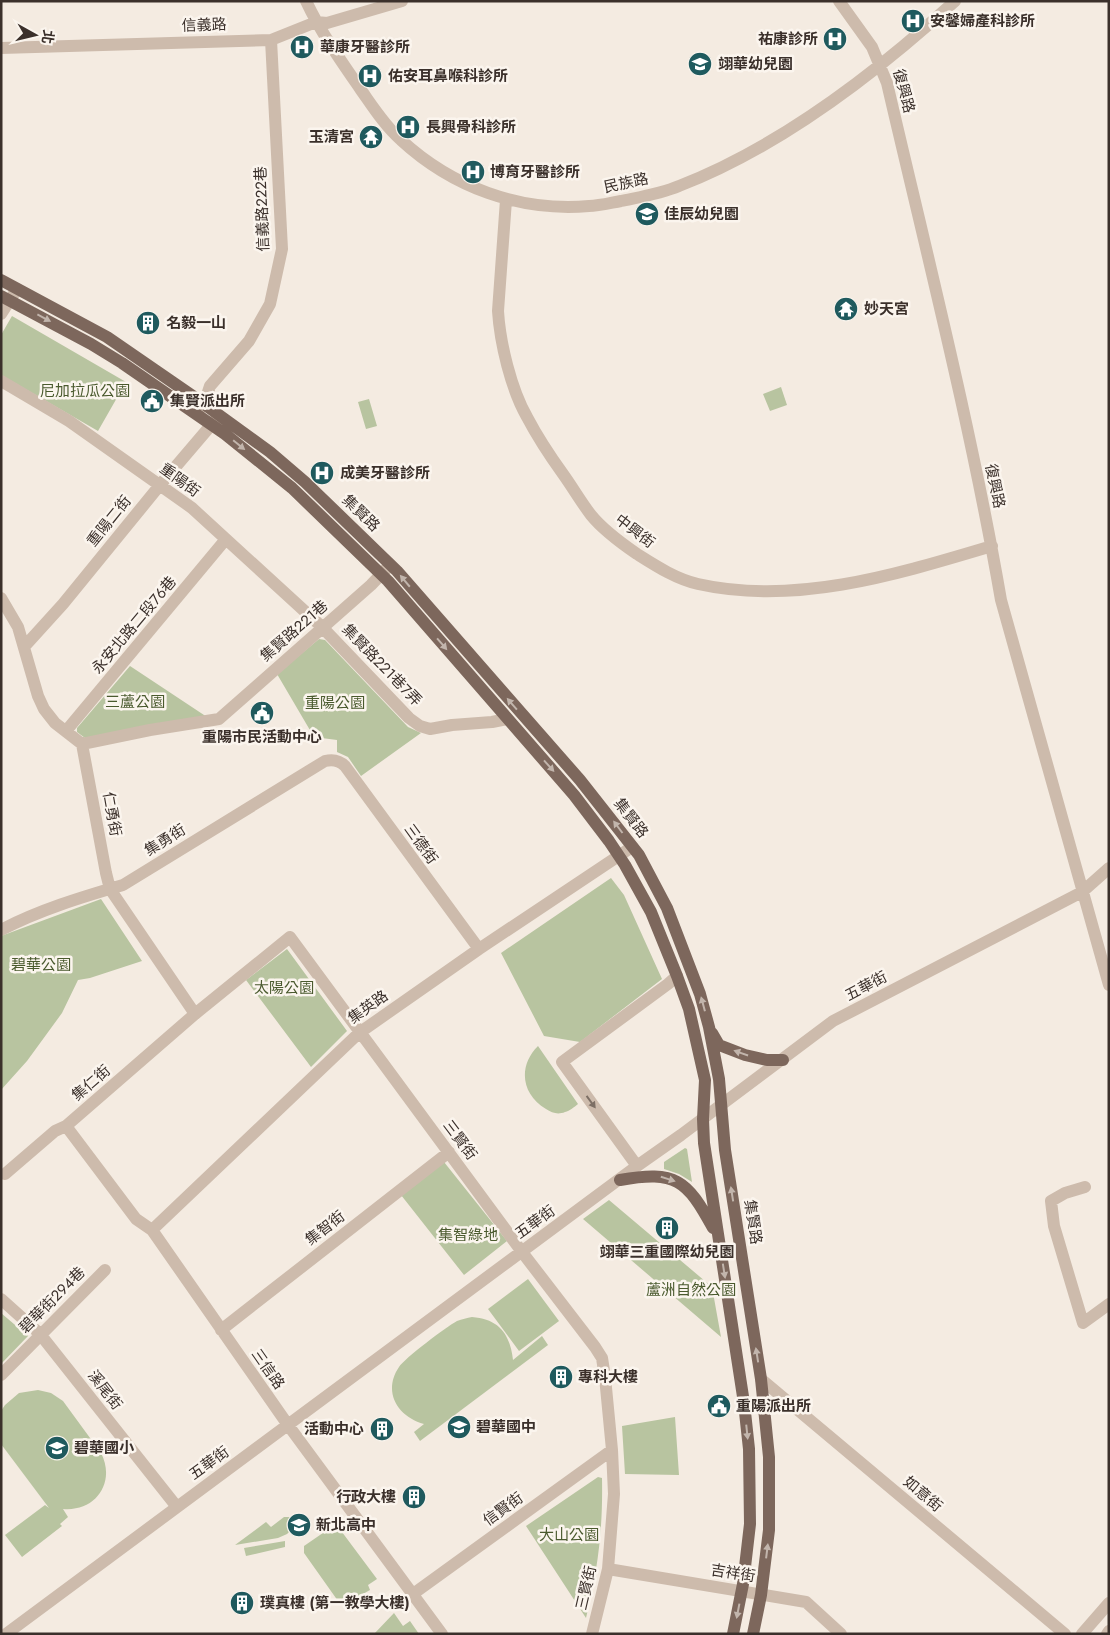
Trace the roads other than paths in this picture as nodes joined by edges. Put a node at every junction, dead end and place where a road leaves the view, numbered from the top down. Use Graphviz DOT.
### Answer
graph roads {
  1 [pos="306,1"];
  2 [pos="402,1"];
  3 [pos="839,1"];
  4 [pos="955,1"];
  5 [pos="316,22"];
  6 [pos="271,40"];
  7 [pos="1,48"];
  8 [pos="880,66"];
  9 [pos="506,200"];
  10 [pos="1,280"];
  11 [pos="17,289"];
  12 [pos="5,298"];
  13 [pos="1,314"];
  14 [pos="1,381"];
  15 [pos="200,409"];
  16 [pos="215,420"];
  17 [pos="160,485"];
  18 [pos="226,539"];
  19 [pos="992,546"];
  20 [pos="386,569"];
  21 [pos="1,598"];
  22 [pos="322,627"];
  23 [pos="24,647"];
  24 [pos="507,719"];
  25 [pos="66,731"];
  26 [pos="82,744"];
  27 [pos="336,760"];
  28 [pos="632,847"];
  29 [pos="618,856"];
  30 [pos="1109,868"];
  31 [pos="110,889"];
  32 [pos="1082,892"];
  33 [pos="2,927"];
  34 [pos="479,949"];
  35 [pos="677,976"];
  36 [pos="1109,985"];
  37 [pos="195,1014"];
  38 [pos="709,1027"];
  39 [pos="359,1033"];
  40 [pos="783,1060"];
  41 [pos="722,1103"];
  42 [pos="703,1119"];
  43 [pos="66,1126"];
  44 [pos="449,1152"];
  45 [pos="637,1166"];
  46 [pos="5,1174"];
  47 [pos="620,1180"];
  48 [pos="1085,1187"];
  49 [pos="152,1230"];
  50 [pos="719,1240"];
  51 [pos="522,1252"];
  52 [pos="105,1270"];
  53 [pos="1,1299"];
  54 [pos="1109,1304"];
  55 [pos="221,1330"];
  56 [pos="40,1334"];
  57 [pos="1,1375"];
  58 [pos="761,1379"];
  59 [pos="288,1425"];
  60 [pos="612,1450"];
  61 [pos="176,1507"];
  62 [pos="608,1569"];
  63 [pos="742,1591"];
  64 [pos="413,1594"];
  65 [pos="762,1595"];
  66 [pos="1109,1603"];
  67 [pos="6,1634"];
  68 [pos="442,1634"];
  69 [pos="592,1634"];
  70 [pos="733,1634"];
  71 [pos="753,1634"];
  72 [pos="841,1634"];
  73 [pos="1065,1634"];
  74 [pos="1082,1634"];
  1 -- 5 [label="street, 民族路"];
  2 -- 5 [label="street, 信義路"];
  3 -- 8 [label="street, 復興路"];
  4 -- 8 [label="street, 民族路"];
  5 -- 6 [label="street, 信義路"];
  5 -- 9 [label="street, 民族路"];
  6 -- 7 [label="street, 信義路"];
  6 -- 15 [label="street, 信義路222巷"];
  8 -- 9 [label="street, 民族路"];
  8 -- 19 [label="street, 復興路"];
  9 -- 19 [label="street, 中興街"];
  10 -- 11 [label="main road, 集賢路"];
  11 -- 12 [label="street"];
  11 -- 15 [label="main road, 集賢路"];
  12 -- 13 [label="street"];
  12 -- 15 [label="main road, 集賢路, one-way"];
  14 -- 17 [label="street, 重陽街"];
  15 -- 16 [label="main road, 集賢路"];
  16 -- 17 [label="street, 重陽二街"];
  16 -- 20 [label="main road, 集賢路"];
  17 -- 18 [label="street, 重陽街"];
  17 -- 23 [label="street, 重陽二街"];
  18 -- 22 [label="street, 重陽街"];
  18 -- 25 [label="street, 永安北路二段76巷"];
  19 -- 32 [label="street, 復興路"];
  20 -- 22 [label="street, 集賢路221巷"];
  20 -- 24 [label="main road, 集賢路, one-way"];
  28 -- 20 [label="main road, 集賢路, one-way"];
  21 -- 23 [label="street"];
  22 -- 24 [label="street, 集賢路221巷7弄"];
  22 -- 26 [label="street, 集賢路221巷"];
  23 -- 25 [label="street"];
  24 -- 29 [label="main road, 集賢路, one-way"];
  25 -- 26 [label="street"];
  26 -- 31 [label="street, 仁勇街"];
  27 -- 31 [label="street, 集勇街"];
  27 -- 34 [label="street, 三德街"];
  28 -- 29 [label="street, 集英路"];
  38 -- 28 [label="main road, 集賢路, one-way"];
  29 -- 34 [label="street, 集英路"];
  29 -- 35 [label="main road, 集賢路"];
  30 -- 32 [label="street, 五華街"];
  31 -- 33 [label="street, 集勇街"];
  31 -- 37 [label="street"];
  32 -- 36 [label="street, 復興路"];
  32 -- 40 [label="street, 五華街"];
  34 -- 39 [label="street, 集英路"];
  35 -- 42 [label="main road, 集賢路"];
  35 -- 45 [label="street, one-way"];
  37 -- 39 [label="street, 三賢街"];
  37 -- 43 [label="street, 集仁街"];
  40 -- 38 [label="main road, one-way"];
  38 -- 41 [label="main road, 集賢路"];
  39 -- 44 [label="street, 三賢街"];
  39 -- 49 [label="street, 集英路"];
  40 -- 41 [label="street, 五華街"];
  41 -- 42 [label="street, 五華街"];
  58 -- 41 [label="main road, 集賢路, one-way"];
  42 -- 45 [label="street, 五華街"];
  42 -- 50 [label="main road, 集賢路"];
  43 -- 46 [label="street, 集仁街"];
  43 -- 49 [label="street, 三信路"];
  44 -- 51 [label="street, 三賢街"];
  44 -- 55 [label="street, 集智街"];
  45 -- 47 [label="street, 五華街"];
  47 -- 50 [label="main road, one-way"];
  47 -- 51 [label="street, 五華街"];
  48 -- 54 [label="street"];
  49 -- 55 [label="street, 三信路"];
  50 -- 63 [label="main road, 集賢路, one-way"];
  51 -- 59 [label="street, 五華街"];
  51 -- 60 [label="street, 三賢街"];
  52 -- 56 [label="street, 碧華街294巷"];
  53 -- 56 [label="street, 溪尾街"];
  55 -- 59 [label="street, 三信路"];
  56 -- 57 [label="street, 碧華街294巷"];
  56 -- 61 [label="street, 溪尾街"];
  65 -- 58 [label="main road, 集賢路, one-way"];
  58 -- 73 [label="street, 如意街"];
  59 -- 61 [label="street, 五華街"];
  59 -- 64 [label="street, 三信路"];
  60 -- 62 [label="street, 三賢街"];
  60 -- 64 [label="street, 信賢街"];
  61 -- 67 [label="street, 五華街"];
  62 -- 63 [label="street, 吉祥街"];
  62 -- 69 [label="street, 三賢街"];
  63 -- 65 [label="street, 吉祥街"];
  63 -- 70 [label="main road, 集賢路, one-way"];
  64 -- 68 [label="street, 三信路"];
  65 -- 71 [label="main road, 集賢路"];
  65 -- 72 [label="street, 吉祥街"];
  66 -- 74 [label="street"];
}
